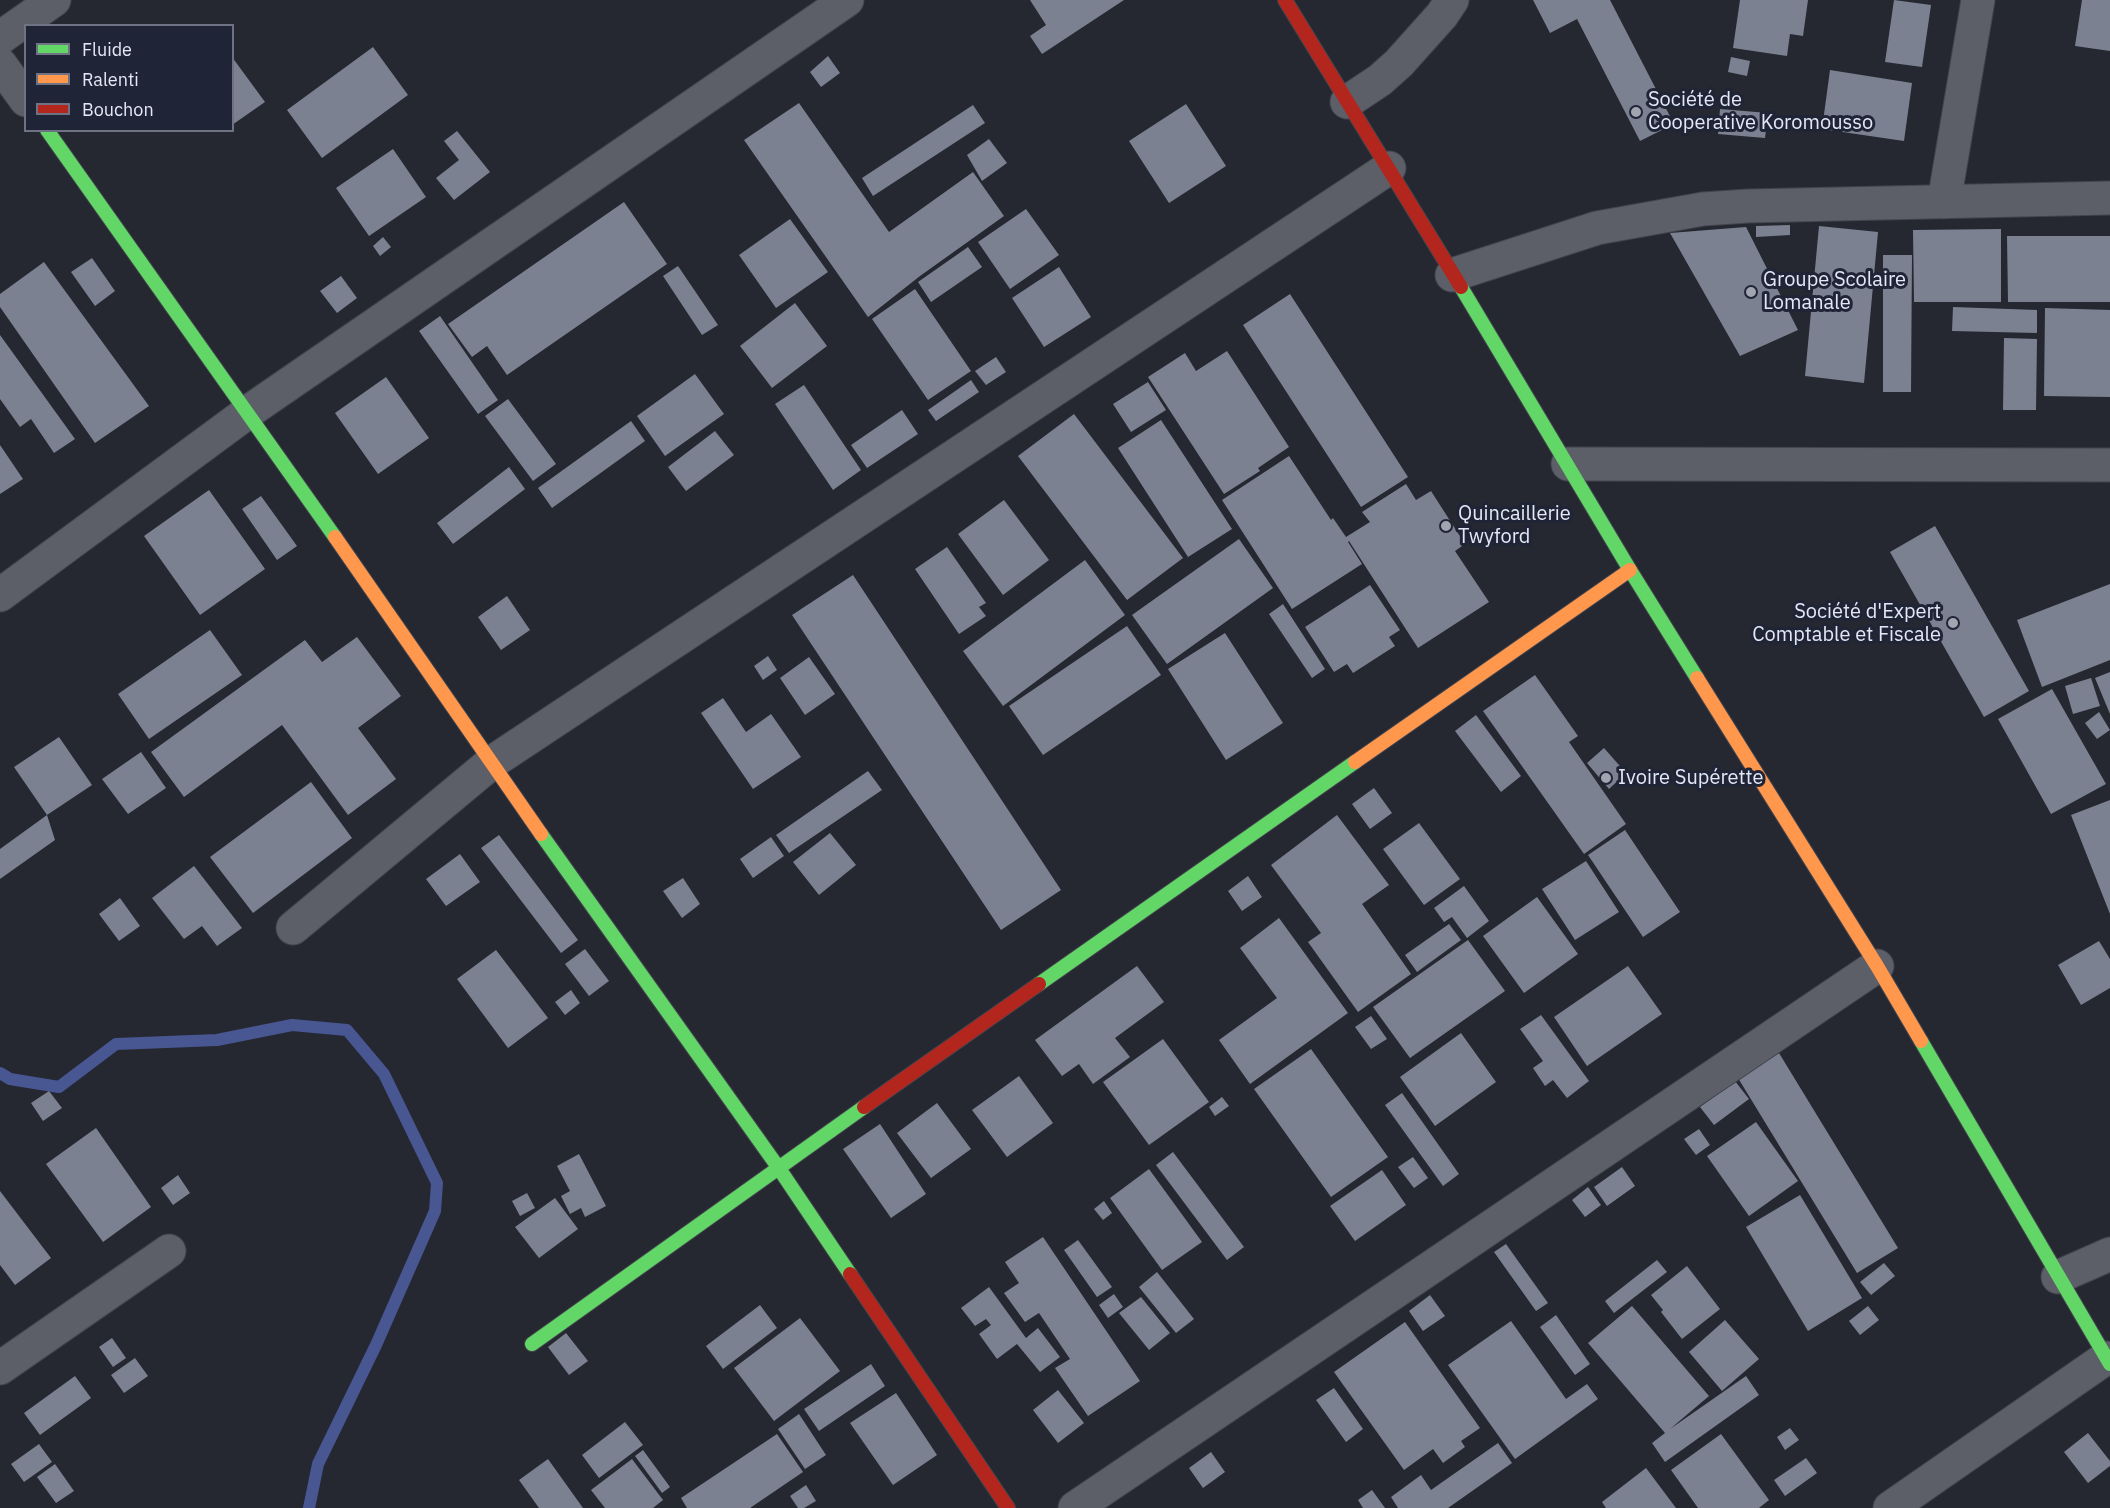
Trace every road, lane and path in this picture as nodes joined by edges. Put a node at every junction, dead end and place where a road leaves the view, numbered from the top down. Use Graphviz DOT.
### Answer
graph roads {
  1 [pos="54,0"];
  2 [pos="847,0"];
  3 [pos="1285,0"];
  4 [pos="1452,0"];
  5 [pos="1977,0"];
  6 [pos="0,38"];
  7 [pos="0,64"];
  8 [pos="24,97"];
  9 [pos="1347,102"];
  10 [pos="48,132"];
  11 [pos="1389,168"];
  12 [pos="2110,198"];
  13 [pos="1944,202"];
  14 [pos="1452,275"];
  15 [pos="248,412"];
  16 [pos="1568,464"];
  17 [pos="2110,465"];
  18 [pos="1630,570"];
  19 [pos="0,595"];
  20 [pos="491,763"];
  21 [pos="293,928"];
  22 [pos="1877,966"];
  23 [pos="778,1167"];
  24 [pos="169,1251"];
  25 [pos="2110,1254"];
  26 [pos="2058,1277"];
  27 [pos="531,1344"];
  28 [pos="2108,1361"];
  29 [pos="0,1368"];
  30 [pos="1008,1508"];
  31 [pos="1075,1508"];
  32 [pos="1890,1508"];
  1 -- 6 [label="street"];
  2 -- 15 [label="street"];
  3 -- 9 [label="street"];
  4 -- 9 [label="street"];
  5 -- 13 [label="street"];
  7 -- 8 [label="street"];
  9 -- 11 [label="street"];
  10 -- 15 [label="street"];
  11 -- 14 [label="street"];
  11 -- 20 [label="street"];
  12 -- 13 [label="street"];
  13 -- 14 [label="street"];
  14 -- 16 [label="street"];
  15 -- 19 [label="street"];
  15 -- 20 [label="street"];
  16 -- 17 [label="street"];
  16 -- 18 [label="street"];
  18 -- 22 [label="street"];
  18 -- 23 [label="street"];
  20 -- 21 [label="street"];
  20 -- 23 [label="street"];
  22 -- 26 [label="street"];
  22 -- 31 [label="street"];
  23 -- 27 [label="street"];
  23 -- 30 [label="street"];
  24 -- 29 [label="street"];
  25 -- 26 [label="street"];
  26 -- 28 [label="street"];
  28 -- 32 [label="street"];
}
